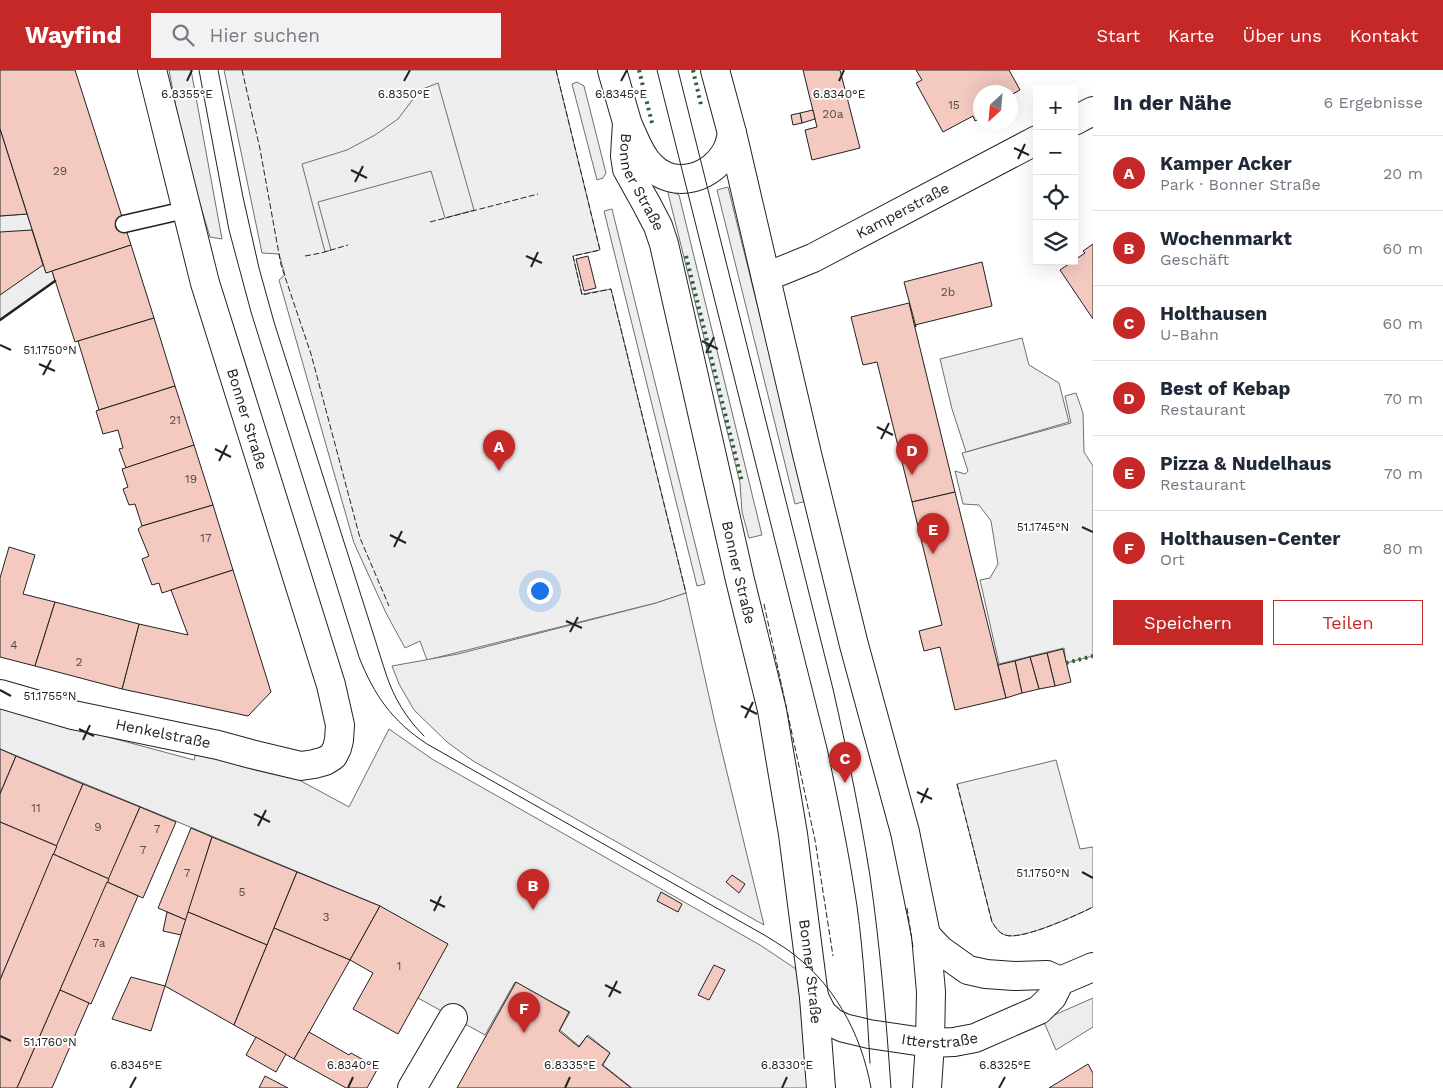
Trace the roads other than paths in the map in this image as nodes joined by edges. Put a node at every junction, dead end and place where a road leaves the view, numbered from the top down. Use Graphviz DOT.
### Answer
graph roads {
  1 [pos="152,70"];
  2 [pos="612,70"];
  3 [pos="715,70"];
  4 [pos="1093,111"];
  5 [pos="1078,118"];
  6 [pos="627,122"];
  7 [pos="732,133"];
  8 [pos="1033,142"];
  9 [pos="186,210"];
  10 [pos="124,224"];
  11 [pos="766,277"];
  12 [pos="0,694"];
  13 [pos="325,761"];
  14 [pos="926,935"];
  15 [pos="1093,967"];
  16 [pos="1060,981"];
  17 [pos="814,997"];
  18 [pos="454,1018"];
  19 [pos="930,1043"];
  20 [pos="412,1088"];
  21 [pos="821,1088"];
  22 [pos="926,1088"];
  1 -- 9 [label="main road, Bonner Straße"];
  2 -- 6 [label="main road, Bonner Straße"];
  3 -- 7 [label="main road"];
  4 -- 5 [label="main road"];
  6 -- 7 [label="main road"];
  6 -- 17 [label="main road, Bonner Straße"];
  7 -- 11 [label="main road"];
  8 -- 11 [label="main road, Kamperstraße"];
  9 -- 10 [label="lane"];
  9 -- 13 [label="main road, Bonner Straße"];
  11 -- 14 [label="main road"];
  12 -- 13 [label="main road, Henkelstraße"];
  14 -- 16 [label="main road"];
  14 -- 19 [label="main road"];
  15 -- 16 [label="main road"];
  16 -- 19 [label="main road, Itterstraße"];
  17 -- 19 [label="main road, Itterstraße"];
  17 -- 21 [label="main road, Bonner Straße"];
  18 -- 20 [label="main road"];
  19 -- 22 [label="main road"];
}
